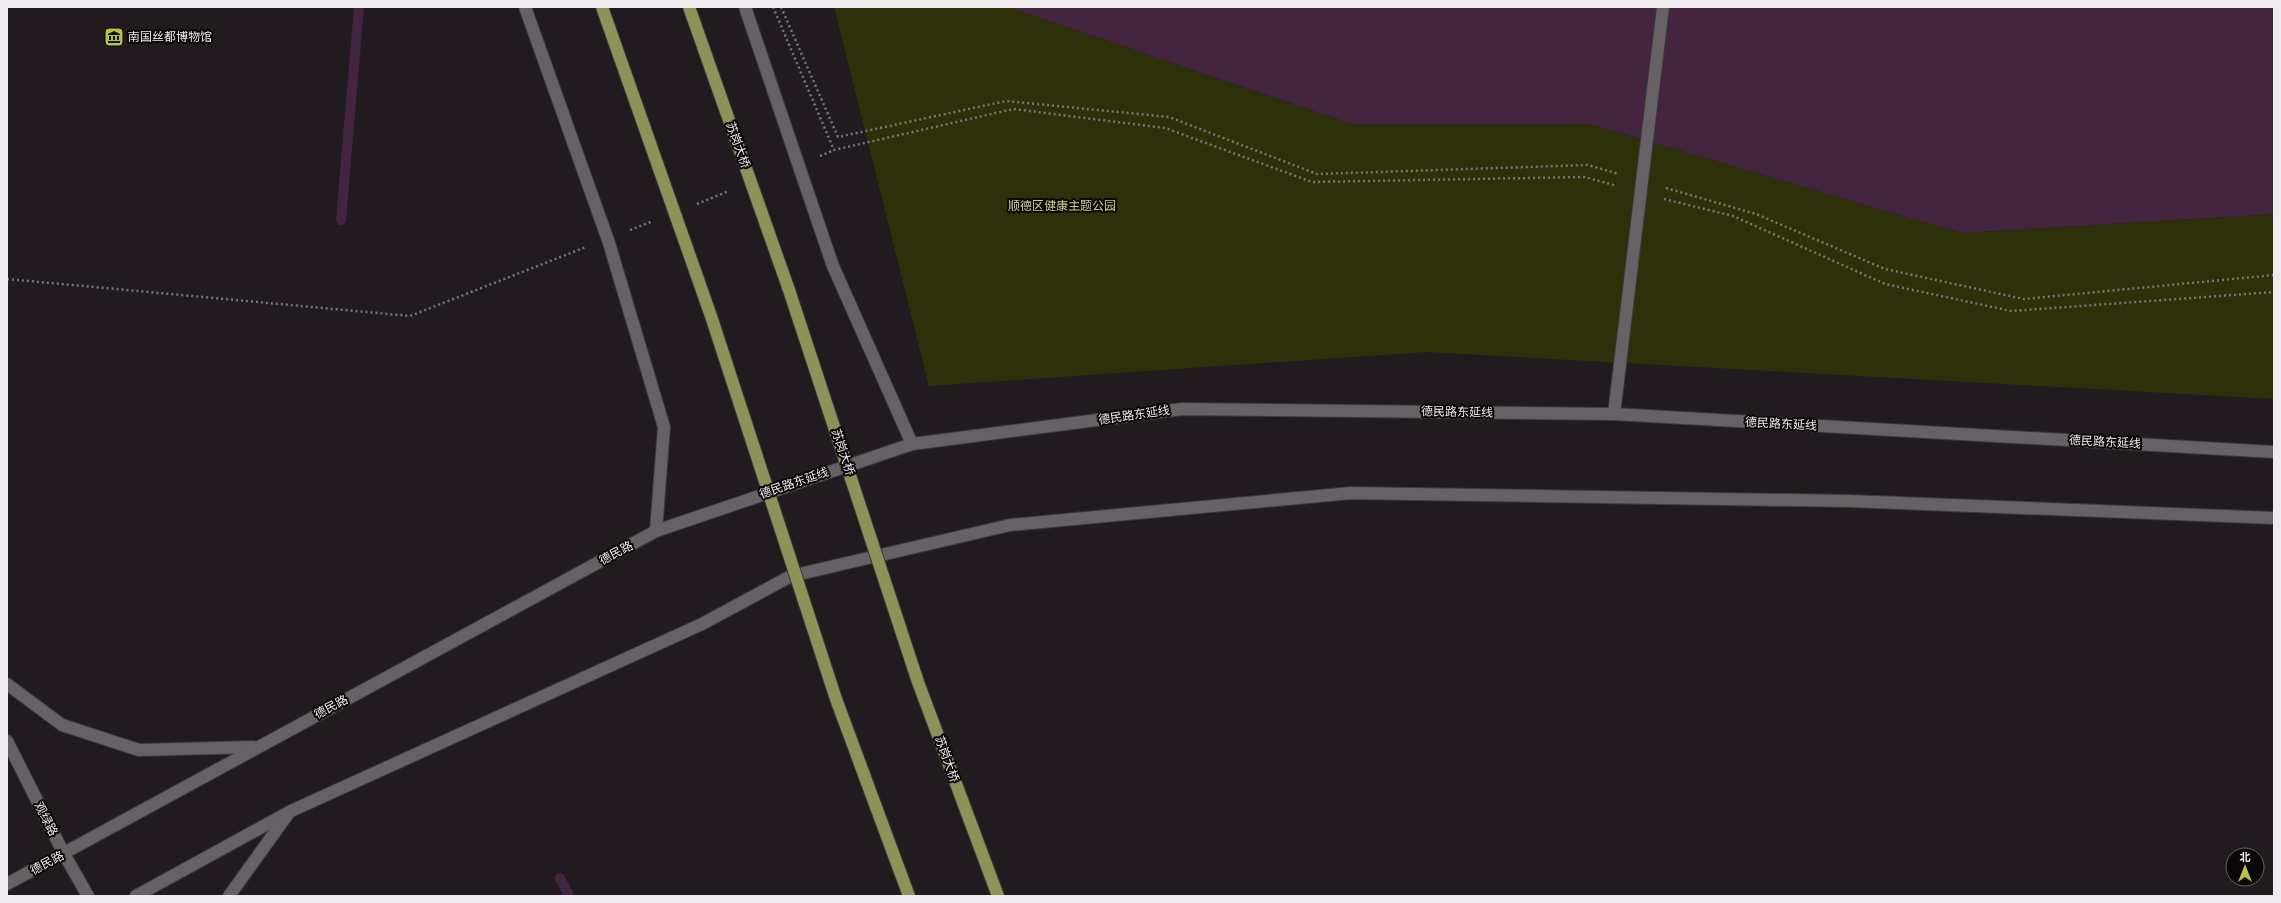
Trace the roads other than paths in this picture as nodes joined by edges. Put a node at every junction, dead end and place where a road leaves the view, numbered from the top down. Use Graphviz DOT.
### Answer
graph roads {
  1 [pos="525,7"];
  2 [pos="602,7"];
  3 [pos="689,7"];
  4 [pos="745,7"];
  5 [pos="1663,7"];
  6 [pos="1614,414"];
  7 [pos="912,444"];
  8 [pos="2274,452"];
  9 [pos="2274,518"];
  10 [pos="656,531"];
  11 [pos="7,684"];
  12 [pos="7,741"];
  13 [pos="256,747"];
  14 [pos="291,811"];
  15 [pos="64,854"];
  16 [pos="7,884"];
  17 [pos="88,896"];
  18 [pos="136,896"];
  19 [pos="229,896"];
  20 [pos="909,896"];
  21 [pos="998,896"];
  1 -- 10 [label="main road, bridge"];
  2 -- 20 [label="highway, bridge"];
  3 -- 21 [label="highway, 苏岗大桥, bridge"];
  4 -- 7 [label="main road, bridge"];
  5 -- 6 [label="main road"];
  6 -- 7 [label="main road, 德民路东延线"];
  6 -- 8 [label="main road, 德民路东延线"];
  7 -- 10 [label="main road, 德民路东延线"];
  9 -- 14 [label="main road"];
  10 -- 13 [label="main road, 德民路"];
  11 -- 13 [label="main road"];
  12 -- 15 [label="main road, 观绿路"];
  13 -- 15 [label="main road, 德民路"];
  14 -- 18 [label="main road"];
  14 -- 19 [label="main road"];
  15 -- 16 [label="main road, 德民路"];
  15 -- 17 [label="main road, 观绿路"];
}
